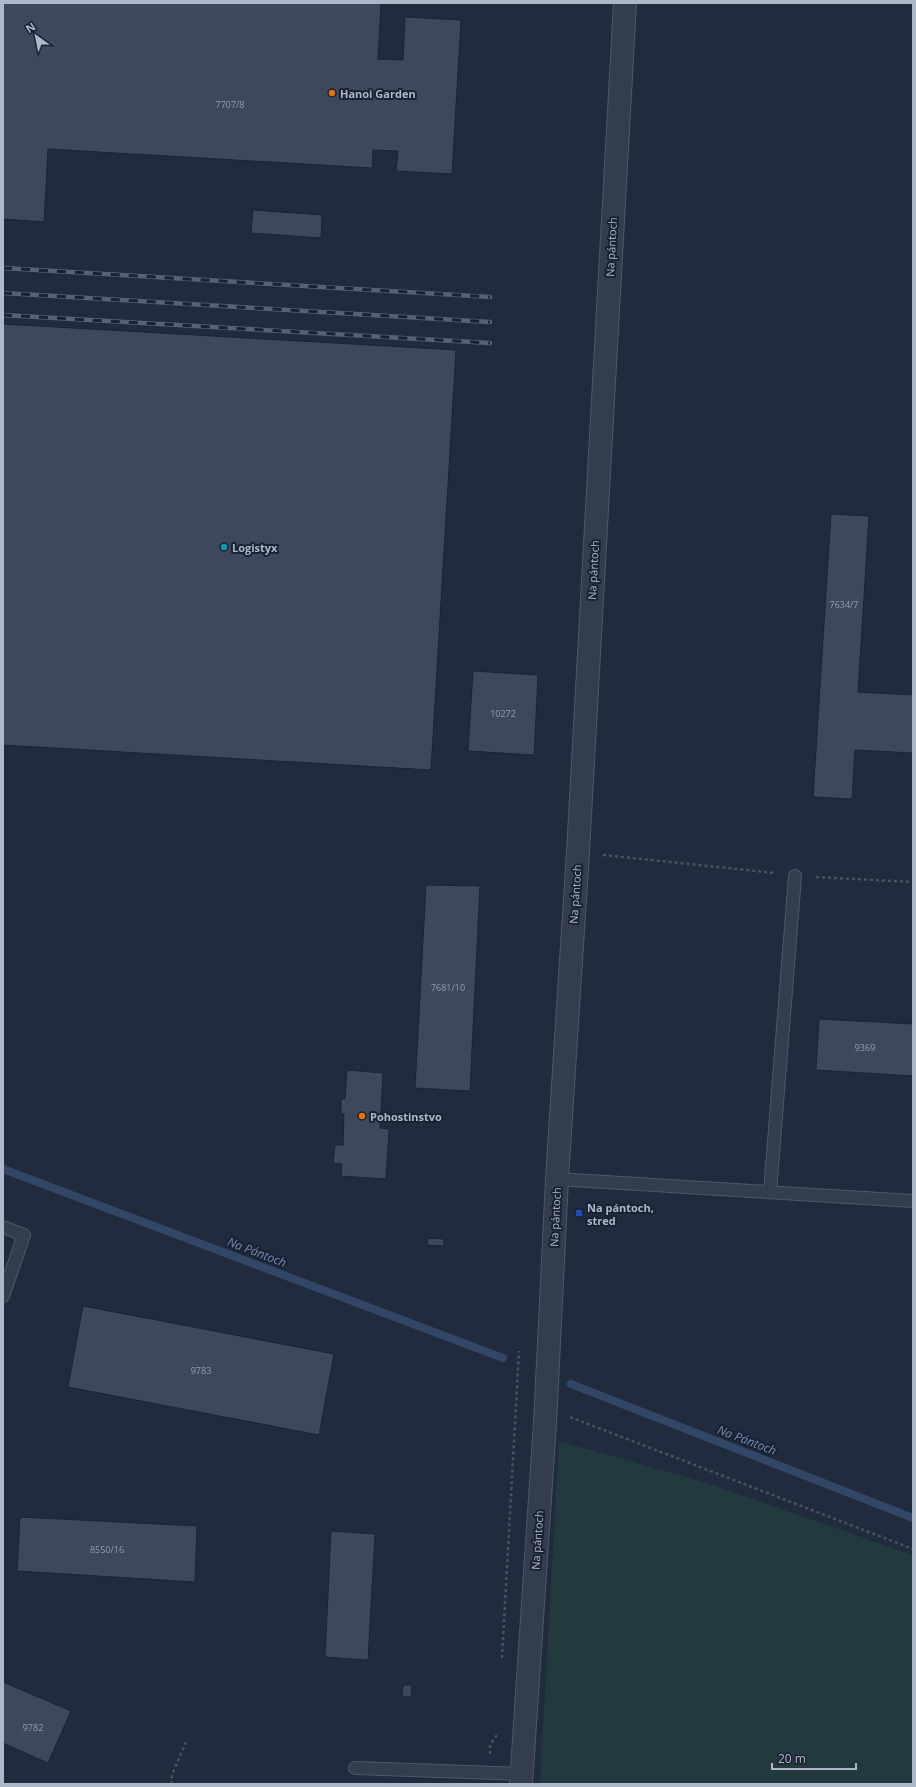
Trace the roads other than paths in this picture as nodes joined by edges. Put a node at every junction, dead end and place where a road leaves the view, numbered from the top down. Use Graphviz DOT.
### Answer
graph roads {
  1 [pos="625,3"];
  2 [pos="795,876"];
  3 [pos="557,1179"];
  4 [pos="770,1192"];
  5 [pos="913,1201"];
  6 [pos="3,1227"];
  7 [pos="3,1296"];
  8 [pos="355,1768"];
  9 [pos="521,1779"];
  1 -- 3 [label="street, Na pántoch"];
  2 -- 4 [label="lane"];
  3 -- 4 [label="lane"];
  3 -- 9 [label="street, Na pántoch"];
  4 -- 5 [label="lane"];
  6 -- 7 [label="lane"];
  8 -- 9 [label="lane"];
}
